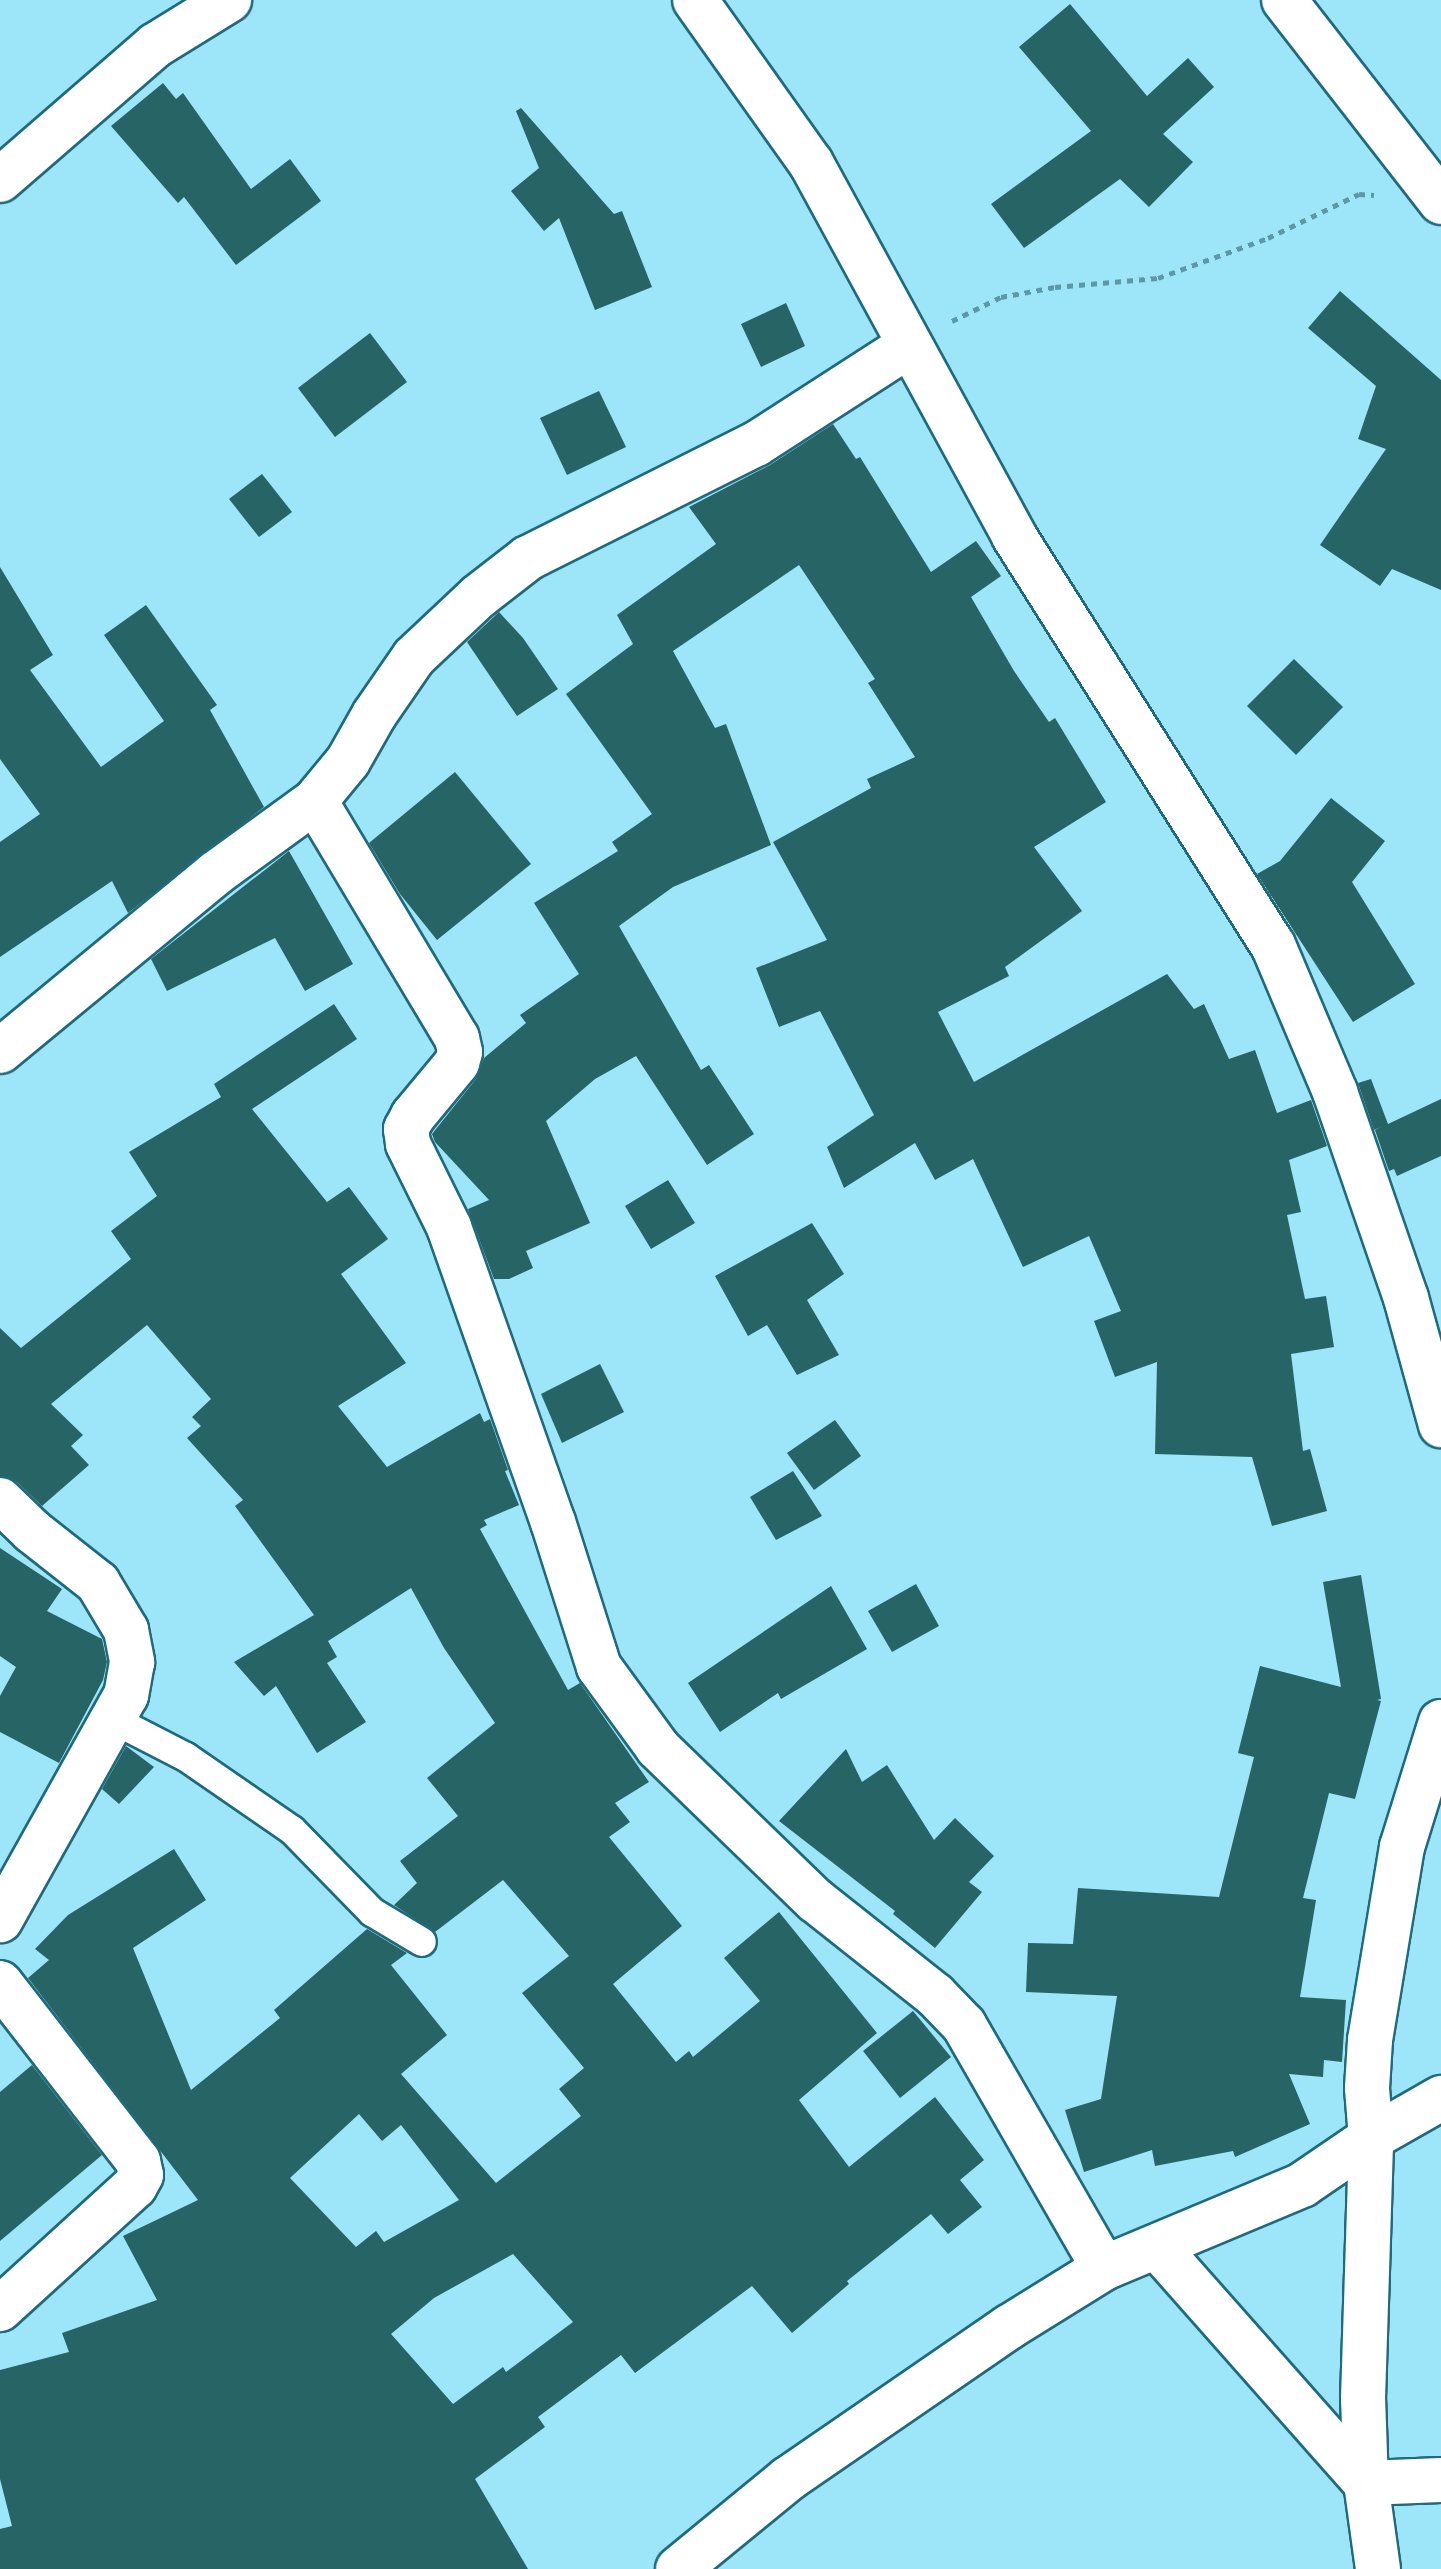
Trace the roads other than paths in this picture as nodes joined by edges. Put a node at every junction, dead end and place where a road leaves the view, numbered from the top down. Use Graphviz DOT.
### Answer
graph roads {
  1 [pos="229,0"];
  2 [pos="695,0"];
  3 [pos="1284,0"];
  4 [pos="0,180"];
  5 [pos="1440,201"];
  6 [pos="908,346"];
  7 [pos="315,801"];
  8 [pos="0,1051"];
  9 [pos="1441,1425"];
  10 [pos="0,1500"];
  11 [pos="112,1719"];
  12 [pos="1441,1722"];
  13 [pos="0,1920"];
  14 [pos="422,1942"];
  15 [pos="0,1983"];
  16 [pos="1441,2098"];
  17 [pos="1371,2138"];
  18 [pos="1158,2248"];
  19 [pos="1104,2268"];
  20 [pos="0,2309"];
  21 [pos="1441,2480"];
  22 [pos="1366,2483"];
  23 [pos="678,2569"];
  24 [pos="1378,2569"];
  1 -- 4 [label="street"];
  2 -- 6 [label="street"];
  3 -- 5 [label="street"];
  6 -- 7 [label="street"];
  6 -- 9 [label="street"];
  7 -- 8 [label="street"];
  7 -- 19 [label="street"];
  10 -- 11 [label="street"];
  11 -- 13 [label="street"];
  11 -- 14 [label="lane"];
  12 -- 17 [label="street"];
  15 -- 20 [label="street"];
  16 -- 17 [label="street"];
  17 -- 18 [label="street"];
  17 -- 22 [label="street"];
  18 -- 19 [label="street"];
  18 -- 22 [label="street"];
  19 -- 23 [label="street"];
  21 -- 22 [label="street"];
  22 -- 24 [label="street"];
}
